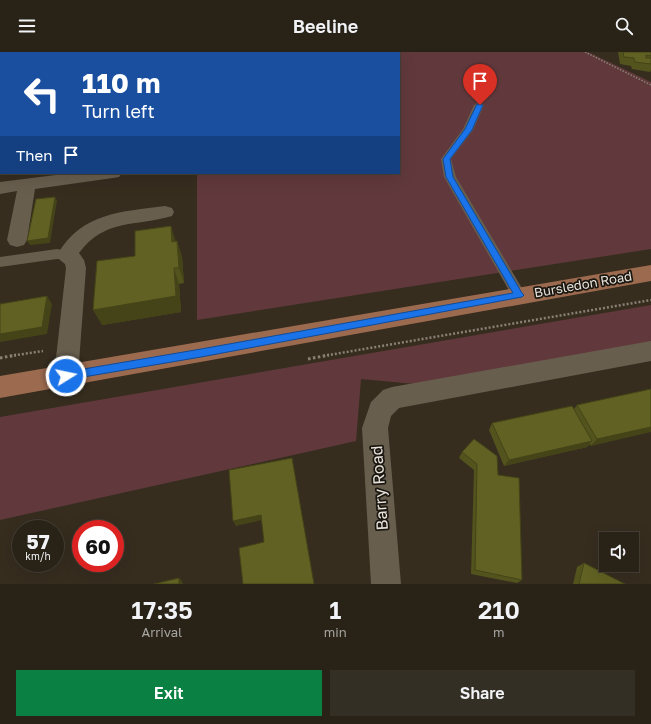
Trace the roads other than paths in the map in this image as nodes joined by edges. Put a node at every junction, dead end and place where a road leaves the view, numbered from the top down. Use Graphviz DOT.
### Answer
graph roads {
  1 [pos="480,105"];
  2 [pos="105,174"];
  3 [pos="27,184"];
  4 [pos="0,188"];
  5 [pos="165,212"];
  6 [pos="17,240"];
  7 [pos="68,256"];
  8 [pos="0,262"];
  9 [pos="651,273"];
  10 [pos="519,295"];
  11 [pos="651,351"];
  12 [pos="66,376"];
  13 [pos="0,387"];
  14 [pos="386,584"];
  1 -- 10 [label="lane"];
  2 -- 3 [label="street"];
  3 -- 4 [label="street"];
  3 -- 6 [label="street"];
  5 -- 7 [label="street"];
  7 -- 8 [label="lane"];
  7 -- 12 [label="street"];
  9 -- 10 [label="main road, Bursledon Road"];
  10 -- 12 [label="main road, Bursledon Road"];
  11 -- 14 [label="street, Barry Road"];
  12 -- 13 [label="main road, Bursledon Road"];
}
